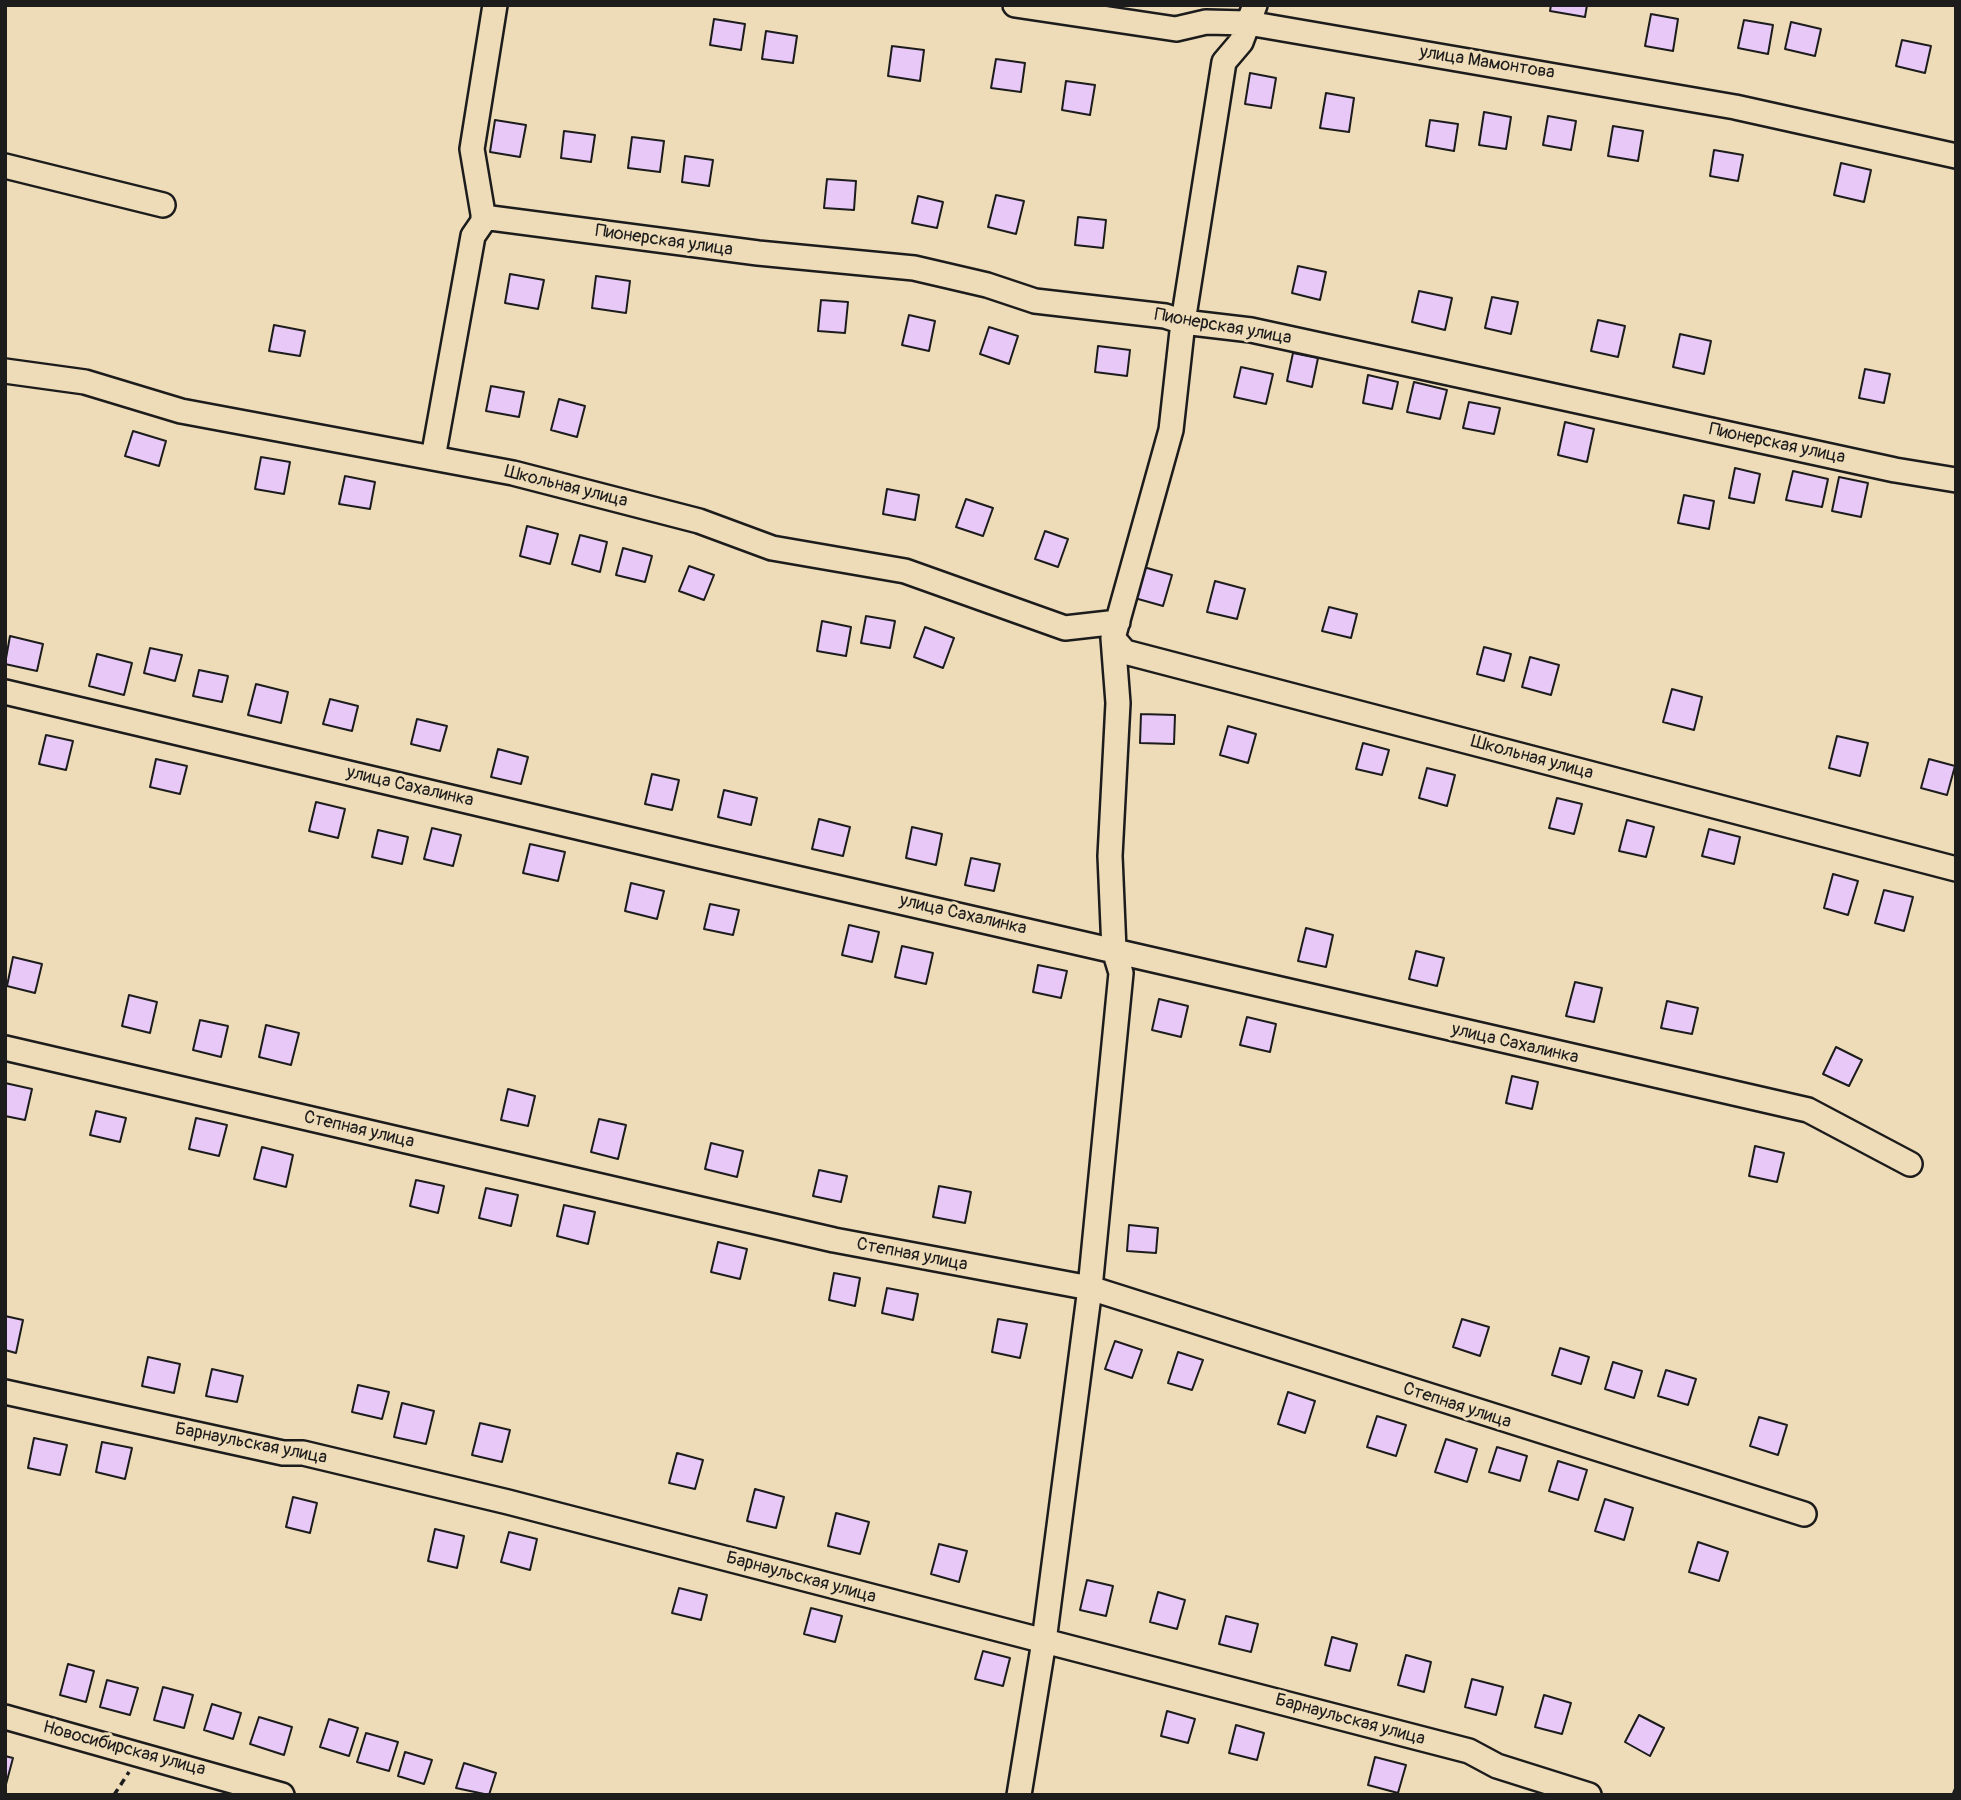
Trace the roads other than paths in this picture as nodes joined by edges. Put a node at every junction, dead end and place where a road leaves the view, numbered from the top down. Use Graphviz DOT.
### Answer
graph roads {
  1 [pos="495,5"];
  2 [pos="1015,5"];
  3 [pos="1251,14"];
  4 [pos="1956,156"];
  5 [pos="5,166"];
  6 [pos="163,205"];
  7 [pos="483,217"];
  8 [pos="1182,322"];
  9 [pos="5,371"];
  10 [pos="433,458"];
  11 [pos="1956,480"];
  12 [pos="1115,630"];
  13 [pos="5,692"];
  14 [pos="1956,869"];
  15 [pos="1114,950"];
  16 [pos="5,1048"];
  17 [pos="1910,1164"];
  18 [pos="1090,1288"];
  19 [pos="5,1392"];
  20 [pos="1804,1514"];
  21 [pos="1044,1640"];
  22 [pos="5,1717"];
  23 [pos="282,1795"];
  24 [pos="1020,1795"];
  25 [pos="1589,1795"];
  1 -- 7 [label="street"];
  2 -- 3 [label="street, улица Мамонтова"];
  3 -- 4 [label="street, улица Мамонтова"];
  3 -- 8 [label="street"];
  5 -- 6 [label="street"];
  7 -- 8 [label="street, Пионерская улица"];
  7 -- 10 [label="street"];
  8 -- 11 [label="street, Пионерская улица"];
  8 -- 12 [label="street"];
  9 -- 10 [label="street, Школьная улица"];
  10 -- 12 [label="street, Школьная улица"];
  12 -- 14 [label="street, Школьная улица"];
  12 -- 15 [label="street"];
  13 -- 15 [label="street, улица Сахалинка"];
  15 -- 17 [label="street, улица Сахалинка"];
  15 -- 18 [label="street"];
  16 -- 18 [label="street, Степная улица"];
  18 -- 20 [label="street, Степная улица"];
  18 -- 21 [label="street"];
  19 -- 21 [label="street, Барнаульская улица"];
  21 -- 24 [label="street"];
  21 -- 25 [label="street, Барнаульская улица"];
  22 -- 23 [label="street, Новосибирская улица"];
}
